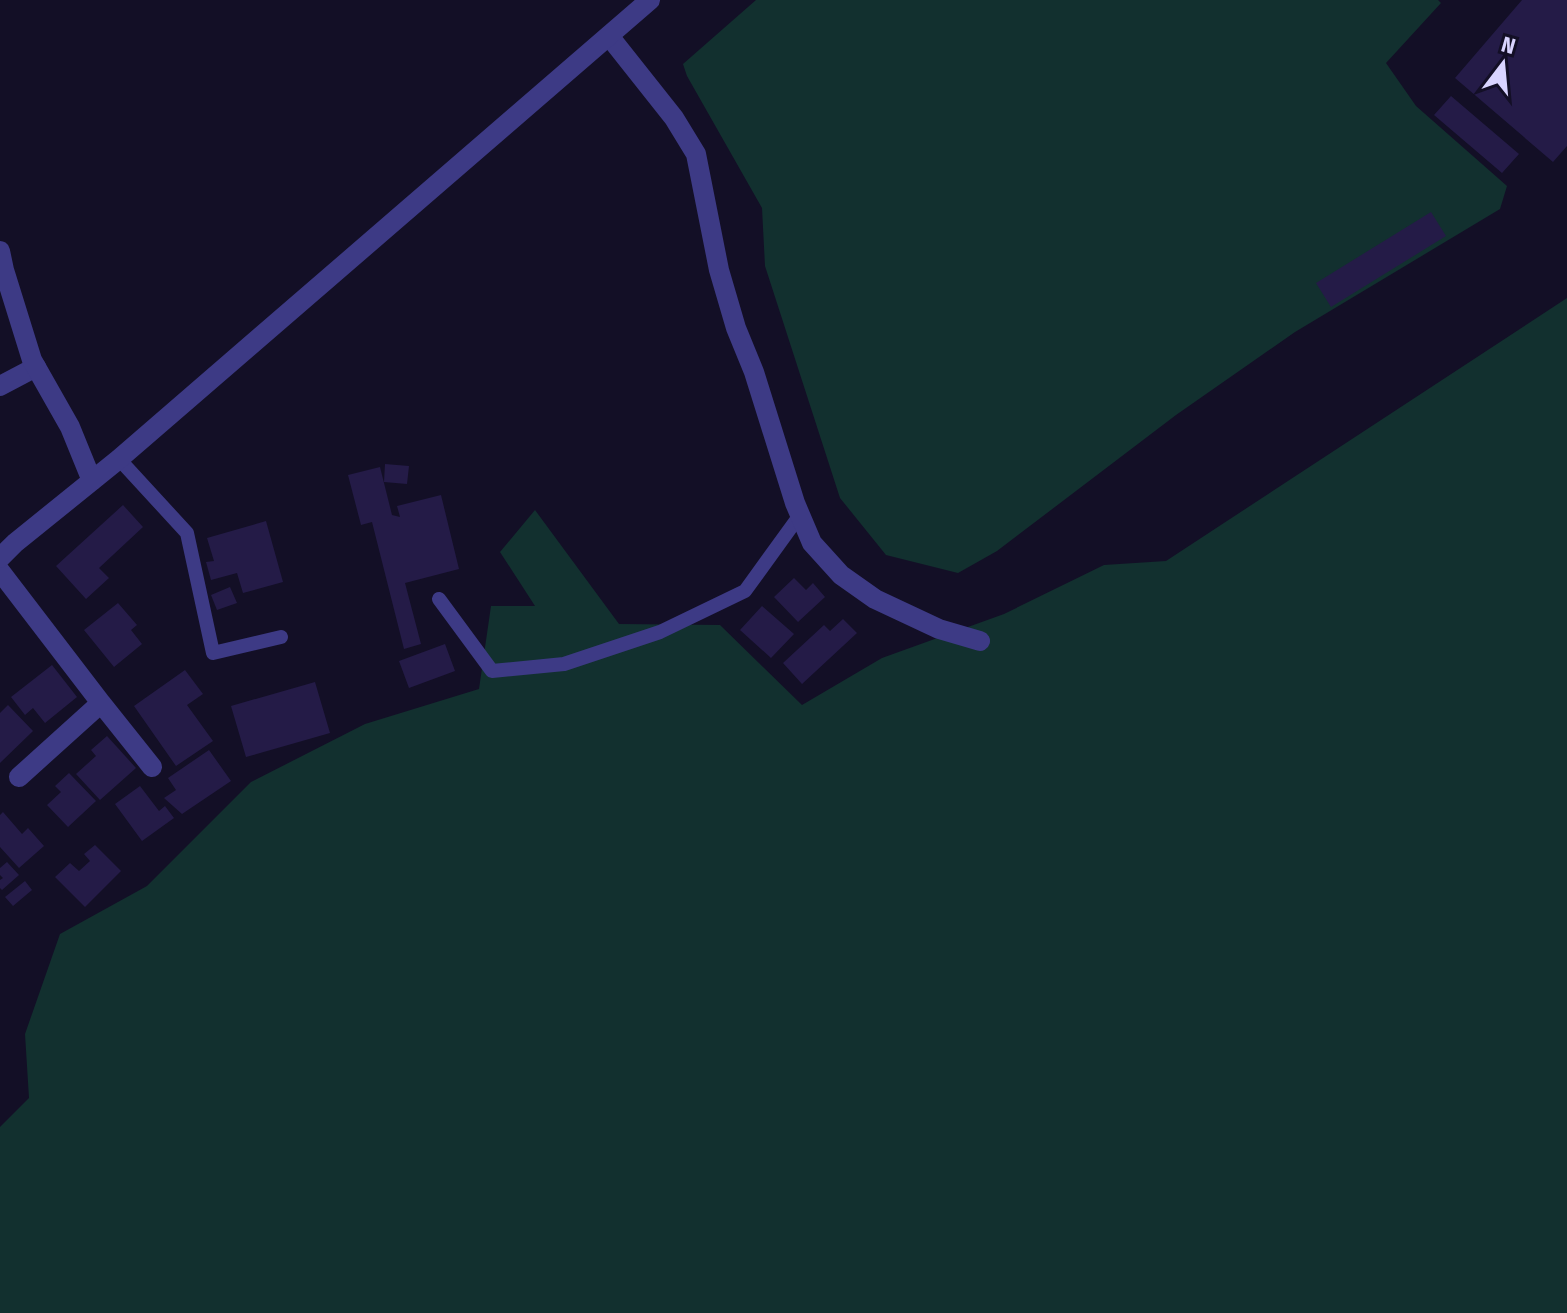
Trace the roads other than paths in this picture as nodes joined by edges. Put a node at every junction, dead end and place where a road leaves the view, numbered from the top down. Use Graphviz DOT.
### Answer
graph roads {
  1 [pos="650,0"];
  2 [pos="609,36"];
  3 [pos="0,251"];
  4 [pos="5,291"];
  5 [pos="36,367"];
  6 [pos="0,386"];
  7 [pos="119,459"];
  8 [pos="92,481"];
  9 [pos="800,515"];
  10 [pos="0,558"];
  11 [pos="0,571"];
  12 [pos="439,599"];
  13 [pos="281,637"];
  14 [pos="980,641"];
  15 [pos="101,703"];
  16 [pos="152,767"];
  17 [pos="19,777"];
  1 -- 2 [label="street"];
  2 -- 7 [label="street"];
  2 -- 9 [label="street"];
  3 -- 4 [label="street"];
  4 -- 5 [label="street"];
  5 -- 6 [label="street"];
  5 -- 8 [label="street"];
  7 -- 8 [label="street"];
  7 -- 13 [label="lane"];
  8 -- 10 [label="street"];
  9 -- 12 [label="lane"];
  9 -- 14 [label="street"];
  11 -- 15 [label="street"];
  15 -- 16 [label="street"];
  15 -- 17 [label="street"];
}
